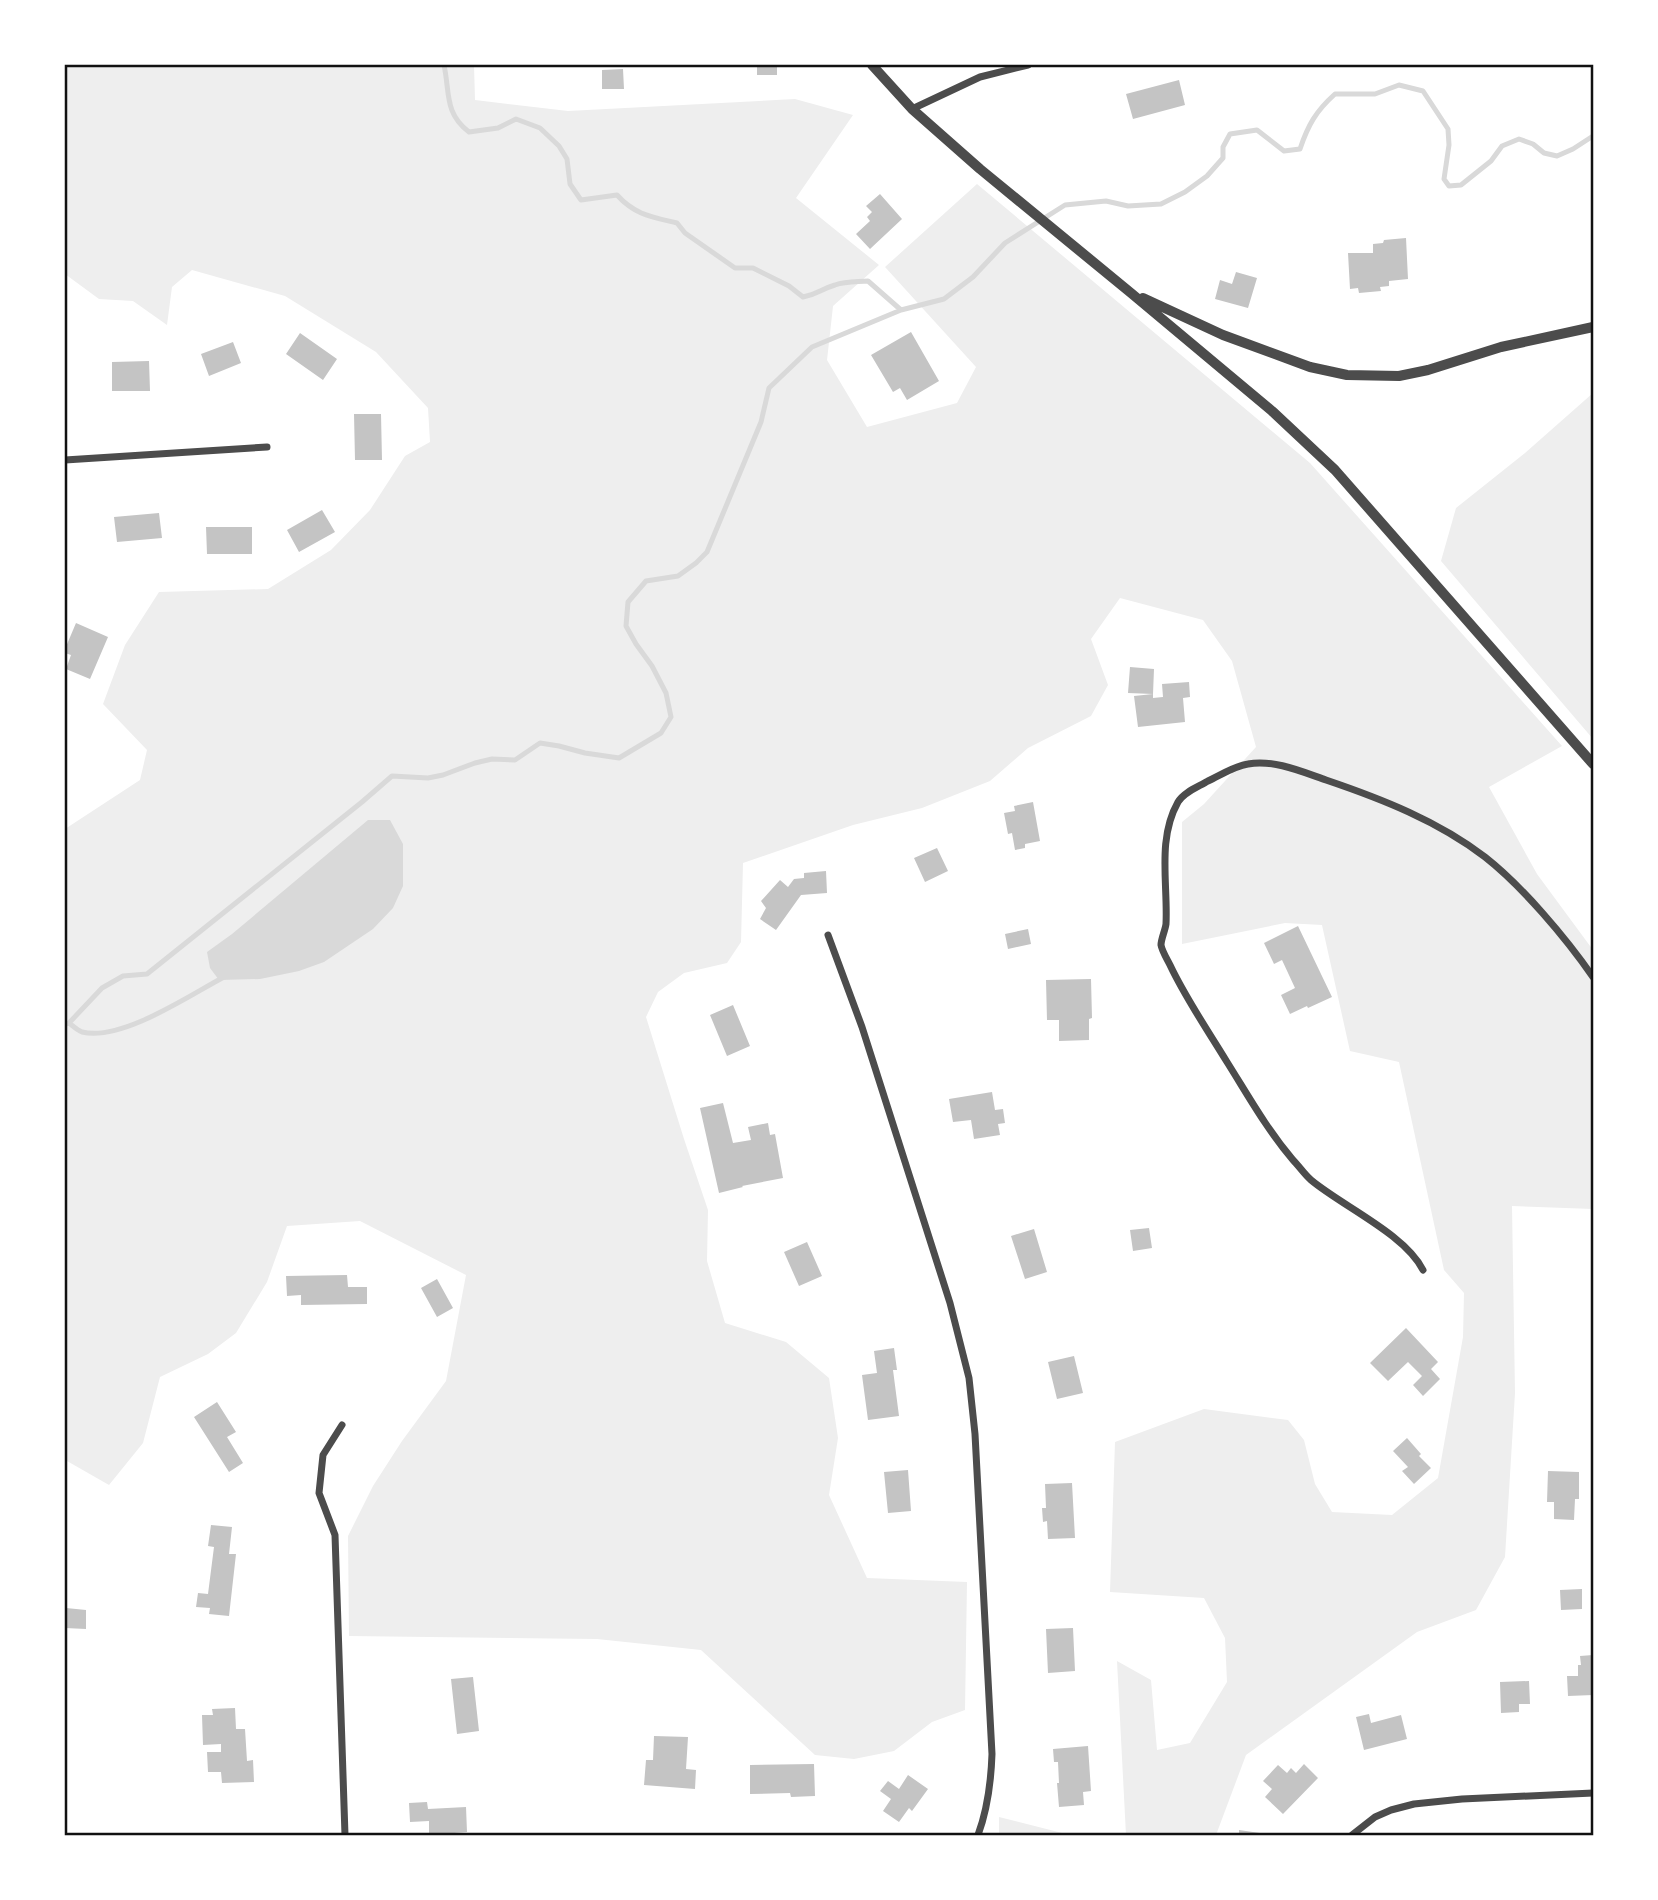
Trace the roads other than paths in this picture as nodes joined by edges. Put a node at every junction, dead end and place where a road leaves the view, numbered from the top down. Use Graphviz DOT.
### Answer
graph roads {
  1 [pos="872,65"];
  2 [pos="1028,65"];
  3 [pos="912,109"];
  4 [pos="1131,293"];
  5 [pos="1593,327"];
  6 [pos="267,447"];
  7 [pos="65,460"];
  8 [pos="1593,764"];
  9 [pos="828,935"];
  10 [pos="1593,977"];
  11 [pos="1423,1270"];
  12 [pos="342,1425"];
  13 [pos="1593,1793"];
  14 [pos="345,1835"];
  15 [pos="978,1835"];
  16 [pos="1352,1835"];
  1 -- 3 [label="street"];
  2 -- 3 [label="street"];
  3 -- 4 [label="street"];
  4 -- 5 [label="street"];
  4 -- 8 [label="street"];
  6 -- 7 [label="street"];
  9 -- 15 [label="street"];
  10 -- 11 [label="street"];
  12 -- 14 [label="street"];
  13 -- 16 [label="street"];
}
